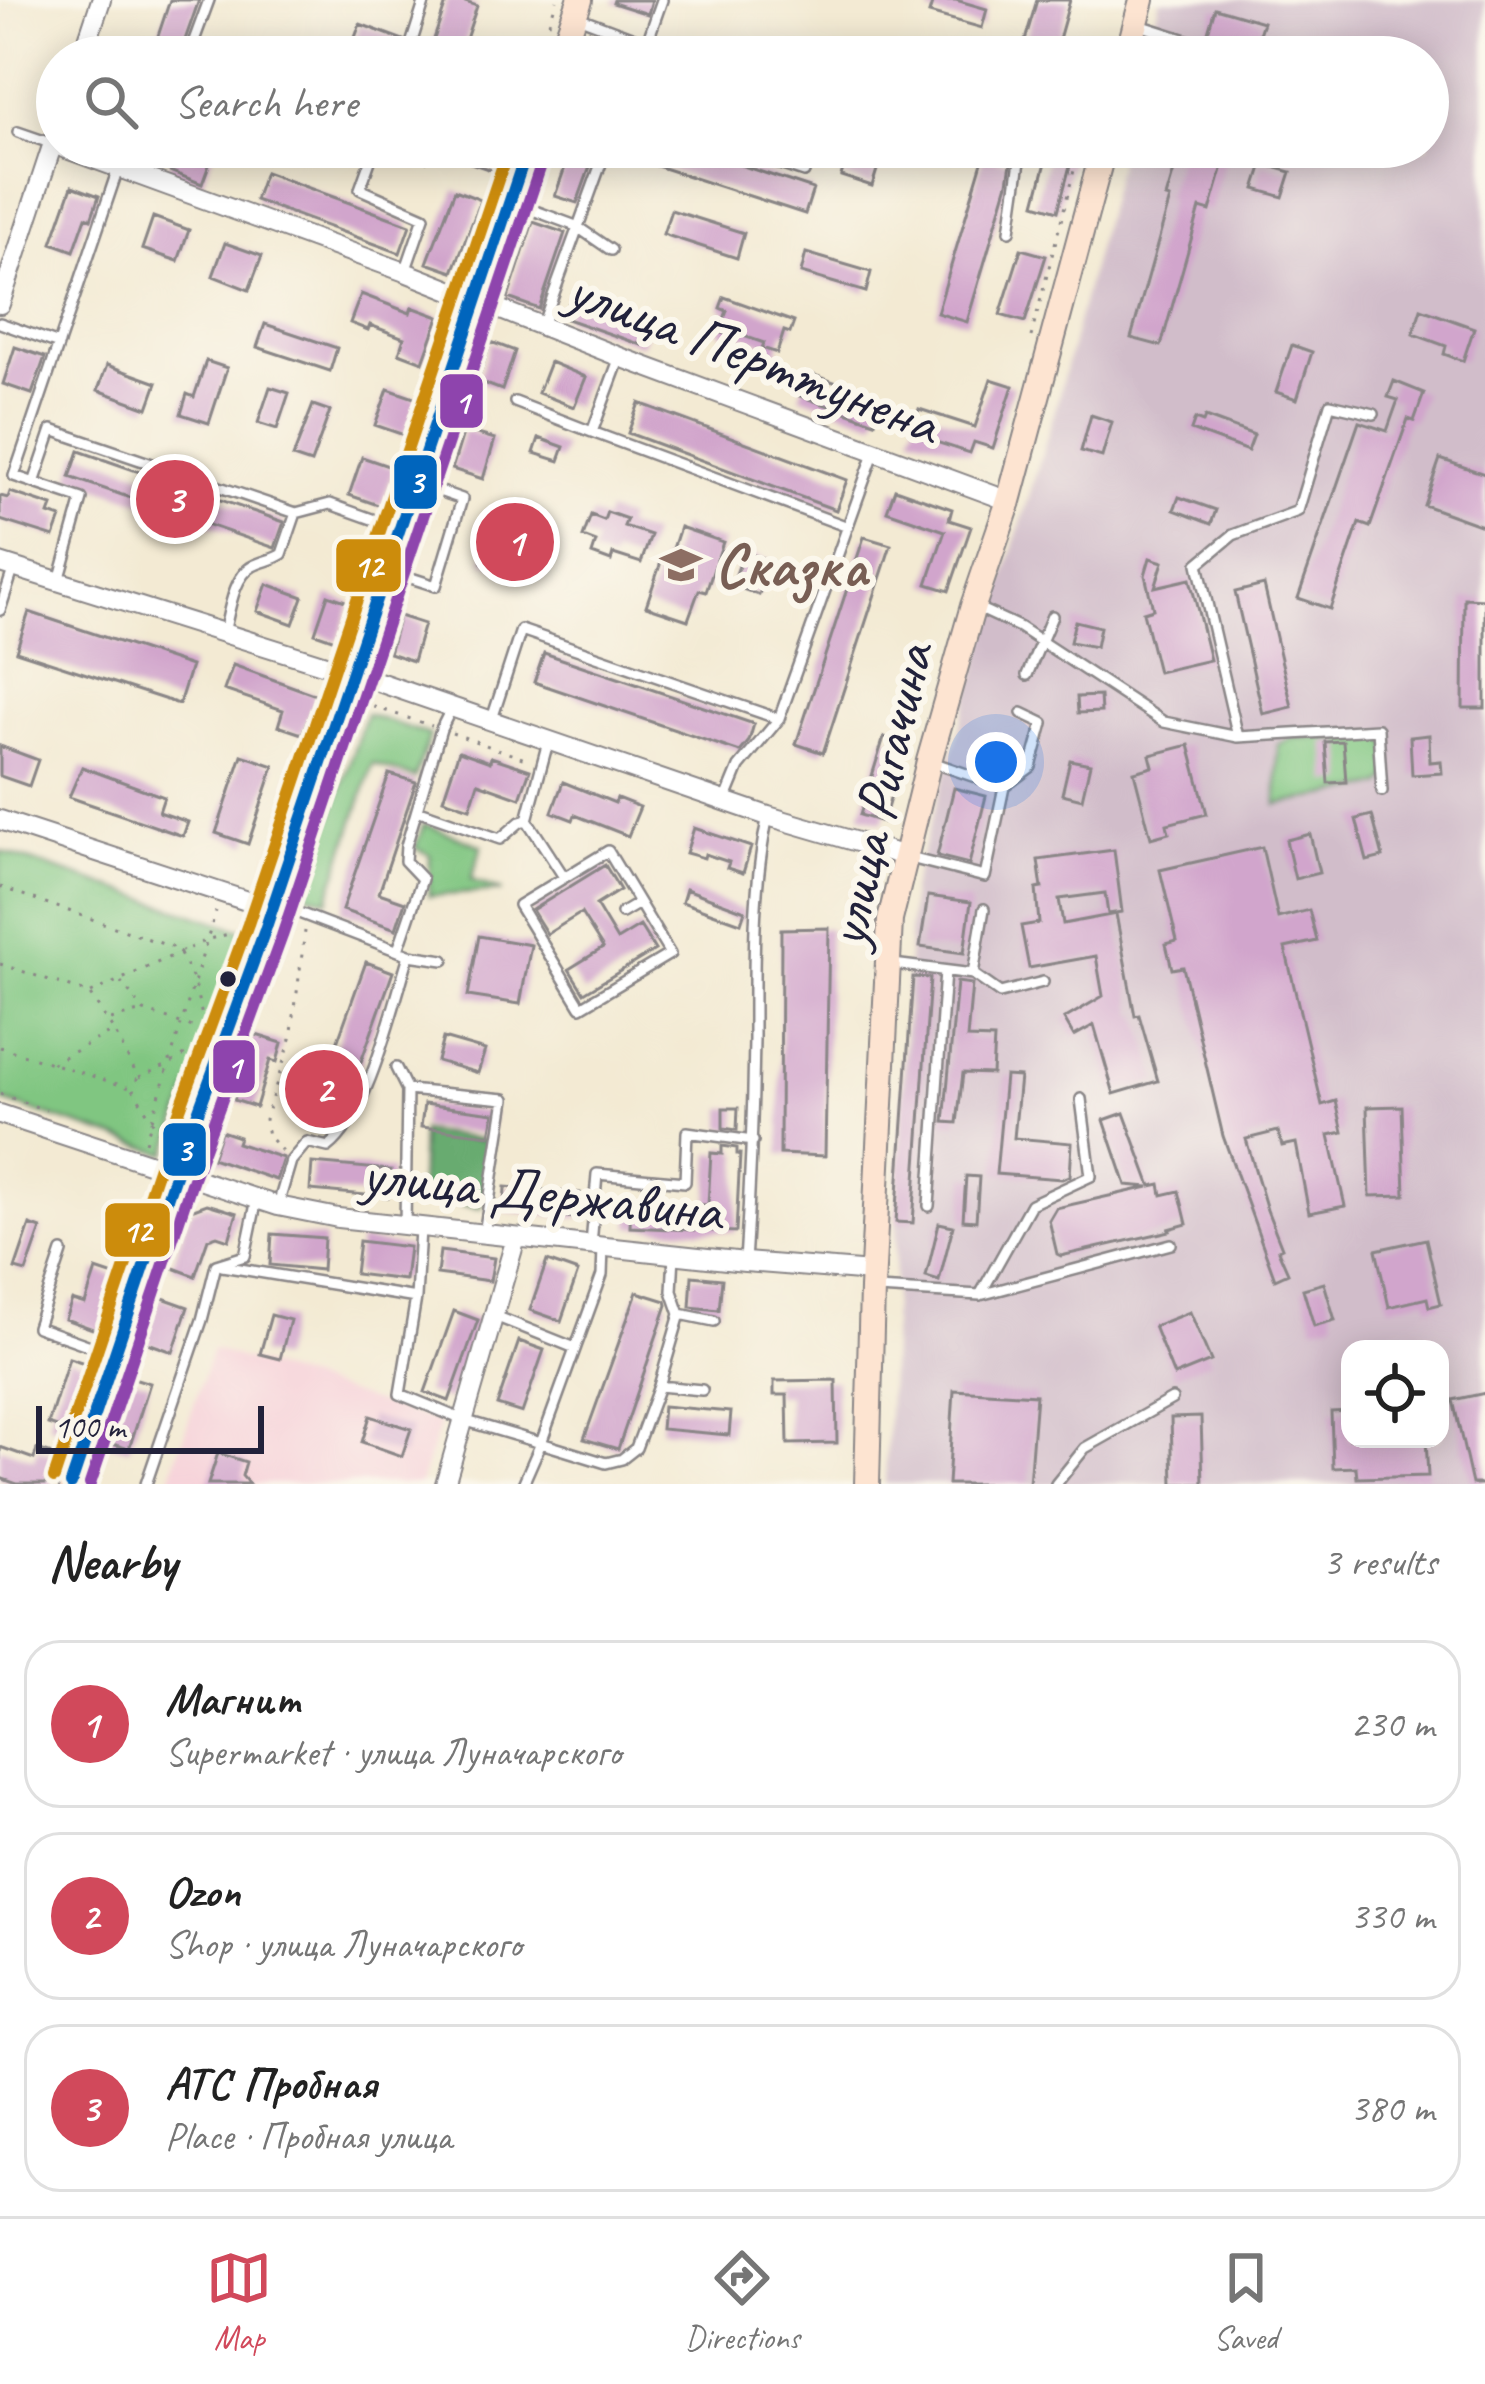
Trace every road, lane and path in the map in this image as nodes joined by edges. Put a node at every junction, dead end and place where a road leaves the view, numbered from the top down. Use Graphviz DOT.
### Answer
graph roads {
  1 [pos="101,0"];
  2 [pos="208,0"];
  3 [pos="425,0"];
  4 [pos="662,0"];
  5 [pos="571,5"];
  6 [pos="1139,12"];
  7 [pos="89,36"];
  8 [pos="195,36"];
  9 [pos="414,36"];
  10 [pos="551,36"];
  11 [pos="564,36"];
  12 [pos="633,36"];
  13 [pos="649,36"];
  14 [pos="1193,36"];
  15 [pos="18,132"];
  16 [pos="36,137"];
  17 [pos="46,168"];
  18 [pos="118,168"];
  19 [pos="149,168"];
  20 [pos="368,168"];
  21 [pos="520,168"];
  22 [pos="599,168"];
  23 [pos="792,168"];
  24 [pos="1022,168"];
  25 [pos="1075,168"];
  26 [pos="1098,168"];
  27 [pos="804,172"];
  28 [pos="145,178"];
  29 [pos="509,200"];
  30 [pos="576,226"];
  31 [pos="1010,231"];
  32 [pos="611,250"];
  33 [pos="5,269"];
  34 [pos="405,272"];
  35 [pos="476,300"];
  36 [pos="0,304"];
  37 [pos="0,323"];
  38 [pos="542,326"];
  39 [pos="59,344"];
  40 [pos="1029,346"];
  41 [pos="620,357"];
  42 [pos="515,402"];
  43 [pos="1374,414"];
  44 [pos="592,432"];
  45 [pos="874,453"];
  46 [pos="34,483"];
  47 [pos="416,483"];
  48 [pos="1009,501"];
  49 [pos="296,513"];
  50 [pos="848,527"];
  51 [pos="400,529"];
  52 [pos="7,565"];
  53 [pos="386,570"];
  54 [pos="58,581"];
  55 [pos="973,606"];
  56 [pos="0,610"];
  57 [pos="1052,616"];
  58 [pos="224,633"];
  59 [pos="1041,641"];
  60 [pos="351,673"];
  61 [pos="1027,675"];
  62 [pos="451,709"];
  63 [pos="1022,713"];
  64 [pos="779,719"];
  65 [pos="491,723"];
  66 [pos="1238,737"];
  67 [pos="548,742"];
  68 [pos="929,761"];
  69 [pos="1004,787"];
  70 [pos="1382,790"];
  71 [pos="725,801"];
  72 [pos="417,810"];
  73 [pos="768,816"];
  74 [pos="0,820"];
  75 [pos="527,820"];
  76 [pos="905,856"];
  77 [pos="564,877"];
  78 [pos="0,887"];
  79 [pos="639,903"];
  80 [pos="272,906"];
  81 [pos="217,907"];
  82 [pos="985,908"];
  83 [pos="622,914"];
  84 [pos="304,916"];
  85 [pos="241,921"];
  86 [pos="238,932"];
  87 [pos="209,939"];
  88 [pos="181,952"];
  89 [pos="404,952"];
  90 [pos="444,960"];
  91 [pos="0,964"];
  92 [pos="888,964"];
  93 [pos="945,971"];
  94 [pos="973,974"];
  95 [pos="193,979"];
  96 [pos="120,982"];
  97 [pos="1043,982"];
  98 [pos="89,993"];
  99 [pos="144,1011"];
  100 [pos="108,1021"];
  101 [pos="183,1024"];
  102 [pos="204,1028"];
  103 [pos="114,1031"];
  104 [pos="0,1047"];
  105 [pos="196,1049"];
  106 [pos="51,1064"];
  107 [pos="168,1065"];
  108 [pos="396,1068"];
  109 [pos="138,1078"];
  110 [pos="133,1088"];
  111 [pos="407,1090"];
  112 [pos="1081,1099"];
  113 [pos="0,1114"];
  114 [pos="151,1120"];
  115 [pos="162,1137"];
  116 [pos="753,1141"];
  117 [pos="144,1144"];
  118 [pos="158,1149"];
  119 [pos="291,1161"];
  120 [pos="176,1172"];
  121 [pos="257,1199"];
  122 [pos="278,1206"];
  123 [pos="929,1206"];
  124 [pos="412,1227"];
  125 [pos="484,1234"];
  126 [pos="516,1238"];
  127 [pos="1171,1244"];
  128 [pos="597,1246"];
  129 [pos="62,1252"];
  130 [pos="674,1255"];
  131 [pos="745,1262"];
  132 [pos="216,1265"];
  133 [pos="872,1280"];
  134 [pos="980,1295"];
  135 [pos="416,1298"];
  136 [pos="680,1314"];
  137 [pos="495,1316"];
  138 [pos="714,1321"];
  139 [pos="575,1348"];
  140 [pos="116,1354"];
  141 [pos="659,1386"];
  142 [pos="702,1390"];
  143 [pos="1172,1399"];
  144 [pos="463,1420"];
  145 [pos="541,1443"];
  146 [pos="71,1484"];
  147 [pos="146,1484"];
  148 [pos="446,1484"];
  149 [pos="523,1484"];
  150 [pos="867,1484"];
  151 [pos="1056,1484"];
  1 -- 7 [label="street"];
  2 -- 8 [label="lane"];
  3 -- 9 [label="lane"];
  4 -- 13 [label="lane"];
  5 -- 10 [label="path"];
  5 -- 11 [label="street"];
  5 -- 12 [label="lane"];
  6 -- 14 [label="lane"];
  15 -- 16 [label="lane"];
  17 -- 33 [label="street"];
  18 -- 28 [label="street, улица Перттунена"];
  18 -- 39 [label="lane"];
  19 -- 28 [label="lane"];
  20 -- 34 [label="lane"];
  21 -- 29 [label="street"];
  22 -- 30 [label="lane"];
  23 -- 27 [label="lane"];
  24 -- 31 [label="lane"];
  25 -- 40 [label="path"];
  26 -- 48 [label="street, улица Ригачина"];
  28 -- 34 [label="street, улица Перттунена"];
  29 -- 30 [label="lane"];
  29 -- 35 [label="street"];
  30 -- 32 [label="lane"];
  30 -- 38 [label="lane"];
  33 -- 36 [label="street"];
  34 -- 35 [label="street, улица Перттунена"];
  35 -- 38 [label="street, улица Перттунена"];
  35 -- 47 [label="street"];
  37 -- 39 [label="lane"];
  38 -- 41 [label="street, улица Перттунена"];
  39 -- 46 [label="lane"];
  41 -- 44 [label="lane"];
  41 -- 45 [label="street, улица Перттунена"];
  42 -- 44 [label="lane"];
  43 -- 66 [label="lane"];
  44 -- 50 [label="lane"];
  45 -- 48 [label="street, улица Перттунена"];
  45 -- 50 [label="lane"];
  46 -- 49 [label="lane"];
  46 -- 54 [label="lane"];
  47 -- 51 [label="street"];
  47 -- 53 [label="lane"];
  48 -- 55 [label="street, улица Ригачина"];
  49 -- 51 [label="lane"];
  49 -- 58 [label="lane"];
  50 -- 64 [label="lane"];
  51 -- 53 [label="street"];
  52 -- 54 [label="street"];
  52 -- 56 [label="lane"];
  53 -- 60 [label="street"];
  54 -- 58 [label="street"];
  55 -- 59 [label="lane"];
  55 -- 68 [label="street, улица Ригачина"];
  57 -- 59 [label="lane"];
  58 -- 60 [label="street"];
  59 -- 61 [label="lane"];
  59 -- 66 [label="lane"];
  60 -- 62 [label="street"];
  60 -- 80 [label="street"];
  62 -- 65 [label="street"];
  62 -- 72 [label="lane"];
  63 -- 69 [label="lane"];
  64 -- 65 [label="lane"];
  64 -- 71 [label="lane"];
  65 -- 67 [label="street"];
  66 -- 70 [label="lane"];
  67 -- 71 [label="street"];
  67 -- 75 [label="lane"];
  68 -- 69 [label="lane"];
  68 -- 76 [label="street, улица Ригачина"];
  69 -- 76 [label="lane"];
  71 -- 73 [label="street"];
  72 -- 75 [label="lane"];
  72 -- 89 [label="lane"];
  73 -- 76 [label="street"];
  73 -- 116 [label="lane"];
  74 -- 80 [label="street"];
  75 -- 77 [label="lane"];
  76 -- 92 [label="street, улица Ригачина"];
  77 -- 79 [label="lane"];
  77 -- 79 [label="lane"];
  78 -- 88 [label="path"];
  79 -- 83 [label="lane"];
  80 -- 84 [label="lane"];
  80 -- 120 [label="street"];
  81 -- 87 [label="path"];
  82 -- 94 [label="lane"];
  84 -- 89 [label="lane"];
  84 -- 119 [label="path"];
  85 -- 86 [label="path"];
  86 -- 87 [label="path"];
  86 -- 102 [label="path"];
  87 -- 88 [label="path"];
  87 -- 95 [label="path"];
  88 -- 95 [label="path"];
  88 -- 96 [label="path"];
  89 -- 90 [label="lane"];
  89 -- 119 [label="lane"];
  91 -- 98 [label="path"];
  92 -- 93 [label="lane"];
  92 -- 133 [label="street, улица Ригачина"];
  93 -- 94 [label="lane"];
  93 -- 123 [label="lane"];
  94 -- 97 [label="lane"];
  95 -- 101 [label="path"];
  95 -- 102 [label="path"];
  96 -- 98 [label="path"];
  96 -- 99 [label="path"];
  98 -- 100 [label="path"];
  99 -- 100 [label="path"];
  99 -- 101 [label="path"];
  100 -- 103 [label="path"];
  101 -- 102 [label="path"];
  101 -- 107 [label="path"];
  102 -- 105 [label="path"];
  103 -- 106 [label="path"];
  103 -- 109 [label="path"];
  104 -- 106 [label="path"];
  105 -- 107 [label="path"];
  105 -- 115 [label="path"];
  106 -- 110 [label="path"];
  107 -- 109 [label="path"];
  107 -- 114 [label="path"];
  108 -- 111 [label="lane"];
  109 -- 110 [label="path"];
  110 -- 114 [label="path"];
  111 -- 124 [label="lane"];
  111 -- 125 [label="lane"];
  112 -- 134 [label="lane"];
  113 -- 120 [label="street, улица Державина"];
  114 -- 115 [label="path"];
  114 -- 117 [label="path"];
  115 -- 118 [label="path"];
  116 -- 128 [label="lane"];
  116 -- 131 [label="lane"];
  119 -- 122 [label="lane"];
  120 -- 121 [label="street, улица Державина"];
  120 -- 140 [label="street"];
  121 -- 122 [label="street, улица Державина"];
  121 -- 132 [label="lane"];
  122 -- 124 [label="street, улица Державина"];
  124 -- 125 [label="street, улица Державина"];
  124 -- 135 [label="lane"];
  125 -- 126 [label="street, улица Державина"];
  126 -- 128 [label="street, улица Державина"];
  126 -- 137 [label="street"];
  127 -- 134 [label="lane"];
  128 -- 130 [label="street, улица Державина"];
  128 -- 139 [label="lane"];
  129 -- 140 [label="lane"];
  130 -- 131 [label="street, улица Державина"];
  130 -- 136 [label="lane"];
  131 -- 133 [label="street, улица Державина"];
  132 -- 135 [label="lane"];
  132 -- 147 [label="lane"];
  133 -- 134 [label="lane"];
  133 -- 150 [label="street, улица Ригачина"];
  135 -- 144 [label="lane"];
  136 -- 138 [label="lane"];
  136 -- 141 [label="lane"];
  137 -- 139 [label="lane"];
  137 -- 144 [label="street"];
  139 -- 145 [label="lane"];
  140 -- 146 [label="street"];
  141 -- 142 [label="lane"];
  141 -- 145 [label="lane"];
  143 -- 151 [label="lane"];
  144 -- 145 [label="lane"];
  144 -- 148 [label="street"];
  145 -- 149 [label="lane"];
}
